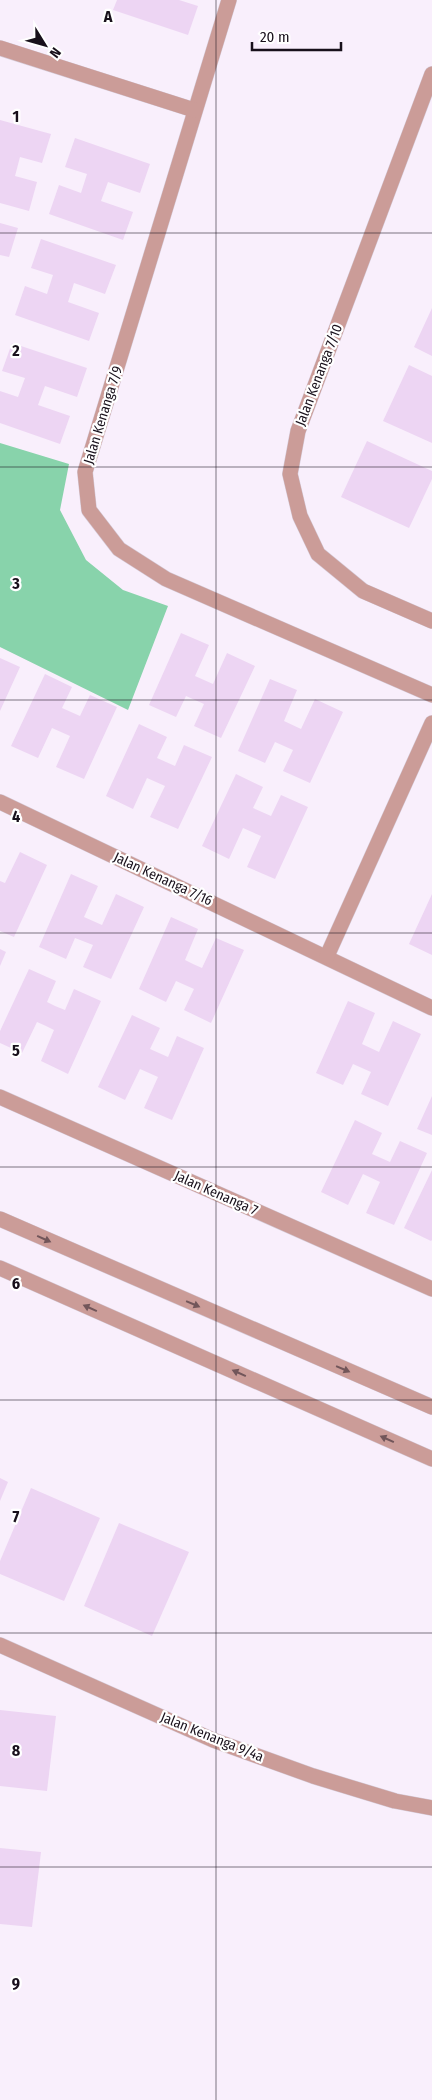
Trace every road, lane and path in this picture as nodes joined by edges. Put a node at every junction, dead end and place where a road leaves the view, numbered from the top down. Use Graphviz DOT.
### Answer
graph roads {
  1 [pos="229,0"];
  2 [pos="0,48"];
  3 [pos="432,74"];
  4 [pos="194,110"];
  5 [pos="432,622"];
  6 [pos="432,695"];
  7 [pos="432,723"];
  8 [pos="0,802"];
  9 [pos="326,956"];
  10 [pos="432,1008"];
  11 [pos="0,1097"];
  12 [pos="0,1219"];
  13 [pos="0,1268"];
  14 [pos="432,1289"];
  15 [pos="432,1407"];
  16 [pos="432,1459"];
  17 [pos="0,1645"];
  18 [pos="432,1808"];
  1 -- 4 [label="street, Jalan Kenanga 7/9"];
  2 -- 4 [label="street"];
  3 -- 5 [label="street, Jalan Kenanga 7/10"];
  4 -- 6 [label="street, Jalan Kenanga 7/9"];
  7 -- 9 [label="street"];
  8 -- 9 [label="street, Jalan Kenanga 7/16"];
  9 -- 10 [label="street, Jalan Kenanga 7/16"];
  11 -- 14 [label="street, Jalan Kenanga 7"];
  12 -- 15 [label="street, one-way"];
  16 -- 13 [label="street, one-way"];
  17 -- 18 [label="street, Jalan Kenanga 9/4a"];
}
